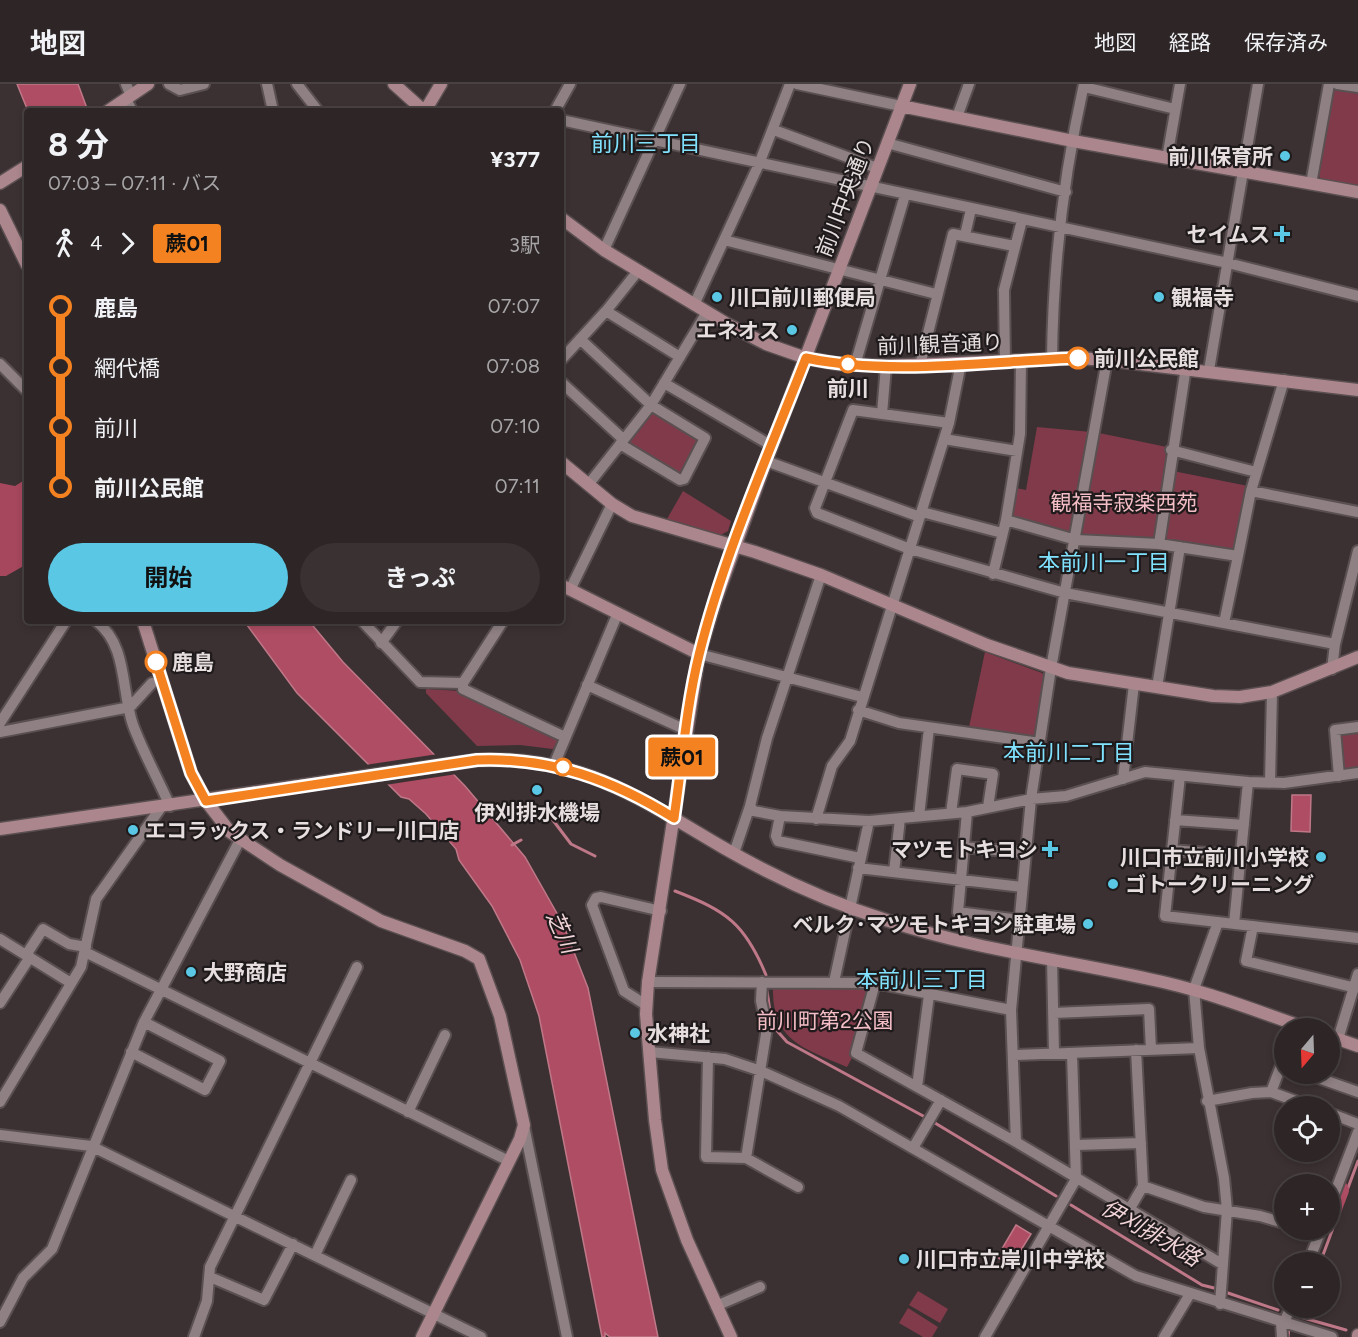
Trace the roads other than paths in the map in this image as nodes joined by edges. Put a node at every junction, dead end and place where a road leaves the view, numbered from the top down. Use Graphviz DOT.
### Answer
graph roads {
  1 [pos="148,84"];
  2 [pos="169,84"];
  3 [pos="204,84"];
  4 [pos="267,84"];
  5 [pos="297,84"];
  6 [pos="394,84"];
  7 [pos="441,84"];
  8 [pos="570,84"];
  9 [pos="680,84"];
  10 [pos="790,84"];
  11 [pos="797,84"];
  12 [pos="910,84"];
  13 [pos="969,84"];
  14 [pos="1180,84"];
  15 [pos="1258,84"];
  16 [pos="1329,84"];
  17 [pos="1336,84"];
  18 [pos="1084,85"];
  19 [pos="1358,87"];
  20 [pos="128,93"];
  21 [pos="901,106"];
  22 [pos="112,108"];
  23 [pos="131,108"];
  24 [pos="272,108"];
  25 [pos="316,108"];
  26 [pos="422,108"];
  27 [pos="427,108"];
  28 [pos="557,108"];
  29 [pos="1175,109"];
  30 [pos="957,117"];
  31 [pos="564,121"];
  32 [pos="774,130"];
  33 [pos="654,141"];
  34 [pos="1073,141"];
  35 [pos="887,143"];
  36 [pos="1167,158"];
  37 [pos="759,164"];
  38 [pos="24,168"];
  39 [pos="878,168"];
  40 [pos="1243,172"];
  41 [pos="0,183"];
  42 [pos="1311,184"];
  43 [pos="870,188"];
  44 [pos="1066,192"];
  45 [pos="1358,192"];
  46 [pos="905,195"];
  47 [pos="971,209"];
  48 [pos="0,210"];
  49 [pos="564,220"];
  50 [pos="1022,220"];
  51 [pos="1061,229"];
  52 [pos="965,235"];
  53 [pos="724,240"];
  54 [pos="1014,246"];
  55 [pos="604,250"];
  56 [pos="24,259"];
  57 [pos="1228,263"];
  58 [pos="840,268"];
  59 [pos="638,271"];
  60 [pos="880,279"];
  61 [pos="936,294"];
  62 [pos="1358,296"];
  63 [pos="694,305"];
  64 [pos="606,311"];
  65 [pos="708,312"];
  66 [pos="580,339"];
  67 [pos="564,356"];
  68 [pos="681,357"];
  69 [pos="806,358"];
  70 [pos="1052,359"];
  71 [pos="1107,360"];
  72 [pos="1005,361"];
  73 [pos="1022,361"];
  74 [pos="961,363"];
  75 [pos="0,364"];
  76 [pos="920,364"];
  77 [pos="855,365"];
  78 [pos="886,366"];
  79 [pos="1186,367"];
  80 [pos="1209,370"];
  81 [pos="1284,380"];
  82 [pos="664,383"];
  83 [pos="564,385"];
  84 [pos="24,388"];
  85 [pos="1358,390"];
  86 [pos="651,405"];
  87 [pos="882,414"];
  88 [pos="950,423"];
  89 [pos="944,439"];
  90 [pos="621,442"];
  91 [pos="772,446"];
  92 [pos="1172,450"];
  93 [pos="1017,451"];
  94 [pos="766,461"];
  95 [pos="564,465"];
  96 [pos="1256,472"];
  97 [pos="824,484"];
  98 [pos="588,485"];
  99 [pos="1251,491"];
  100 [pos="612,504"];
  101 [pos="1358,512"];
  102 [pos="921,514"];
  103 [pos="1006,520"];
  104 [pos="1002,533"];
  105 [pos="1076,540"];
  106 [pos="1159,544"];
  107 [pos="735,546"];
  108 [pos="1180,547"];
  109 [pos="910,549"];
  110 [pos="1358,551"];
  111 [pos="1238,556"];
  112 [pos="993,574"];
  113 [pos="821,576"];
  114 [pos="566,587"];
  115 [pos="1065,593"];
  116 [pos="892,606"];
  117 [pos="1170,612"];
  118 [pos="617,615"];
  119 [pos="1224,623"];
  120 [pos="64,624"];
  121 [pos="100,624"];
  122 [pos="144,624"];
  123 [pos="365,624"];
  124 [pos="395,624"];
  125 [pos="501,624"];
  126 [pos="381,643"];
  127 [pos="1335,644"];
  128 [pos="699,654"];
  129 [pos="1358,657"];
  130 [pos="1051,668"];
  131 [pos="1332,669"];
  132 [pos="789,677"];
  133 [pos="153,682"];
  134 [pos="463,683"];
  135 [pos="1134,684"];
  136 [pos="587,685"];
  137 [pos="1157,687"];
  138 [pos="1272,692"];
  139 [pos="862,697"];
  140 [pos="130,707"];
  141 [pos="858,710"];
  142 [pos="0,723"];
  143 [pos="1358,727"];
  144 [pos="929,728"];
  145 [pos="686,730"];
  146 [pos="0,732"];
  147 [pos="566,737"];
  148 [pos="1040,742"];
  149 [pos="554,765"];
  150 [pos="1358,773"];
  151 [pos="1179,776"];
  152 [pos="1339,776"];
  153 [pos="1123,779"];
  154 [pos="1248,782"];
  155 [pos="1270,783"];
  156 [pos="1031,799"];
  157 [pos="206,801"];
  158 [pos="166,806"];
  159 [pos="750,806"];
  160 [pos="988,807"];
  161 [pos="967,812"];
  162 [pos="951,813"];
  163 [pos="780,816"];
  164 [pos="919,816"];
  165 [pos="674,818"];
  166 [pos="816,819"];
  167 [pos="900,819"];
  168 [pos="1175,820"];
  169 [pos="869,821"];
  170 [pos="1244,825"];
  171 [pos="0,829"];
  172 [pos="240,840"];
  173 [pos="964,847"];
  174 [pos="1172,850"];
  175 [pos="734,853"];
  176 [pos="1025,853"];
  177 [pos="1240,856"];
  178 [pos="859,863"];
  179 [pos="894,872"];
  180 [pos="962,880"];
  181 [pos="1022,887"];
  182 [pos="849,908"];
  183 [pos="661,911"];
  184 [pos="1019,920"];
  185 [pos="1218,922"];
  186 [pos="1234,924"];
  187 [pos="1253,926"];
  188 [pos="1358,938"];
  189 [pos="0,939"];
  190 [pos="85,950"];
  191 [pos="1015,951"];
  192 [pos="28,956"];
  193 [pos="1052,959"];
  194 [pos="357,967"];
  195 [pos="1358,974"];
  196 [pos="648,982"];
  197 [pos="762,982"];
  198 [pos="834,982"];
  199 [pos="71,983"];
  200 [pos="875,983"];
  201 [pos="1356,988"];
  202 [pos="160,989"];
  203 [pos="1194,989"];
  204 [pos="929,995"];
  205 [pos="0,1003"];
  206 [pos="646,1005"];
  207 [pos="1011,1010"];
  208 [pos="1053,1013"];
  209 [pos="1274,1019"];
  210 [pos="144,1022"];
  211 [pos="1340,1022"];
  212 [pos="445,1035"];
  213 [pos="1340,1040"];
  214 [pos="1358,1046"];
  215 [pos="1199,1048"];
  216 [pos="1136,1050"];
  217 [pos="1151,1050"];
  218 [pos="131,1052"];
  219 [pos="650,1052"];
  220 [pos="1054,1053"];
  221 [pos="1072,1053"];
  222 [pos="1014,1055"];
  223 [pos="708,1057"];
  224 [pos="309,1064"];
  225 [pos="761,1071"];
  226 [pos="1274,1084"];
  227 [pos="1335,1084"];
  228 [pos="917,1087"];
  229 [pos="1271,1092"];
  230 [pos="1358,1092"];
  231 [pos="1282,1096"];
  232 [pos="940,1100"];
  233 [pos="1207,1101"];
  234 [pos="0,1102"];
  235 [pos="408,1112"];
  236 [pos="1340,1117"];
  237 [pos="1358,1124"];
  238 [pos="524,1125"];
  239 [pos="1358,1132"];
  240 [pos="0,1135"];
  241 [pos="1016,1142"];
  242 [pos="1141,1143"];
  243 [pos="1076,1145"];
  244 [pos="91,1146"];
  245 [pos="913,1148"];
  246 [pos="746,1158"];
  247 [pos="508,1161"];
  248 [pos="1076,1179"];
  249 [pos="1340,1179"];
  250 [pos="351,1180"];
  251 [pos="1143,1186"];
  252 [pos="798,1187"];
  253 [pos="1129,1210"];
  254 [pos="1227,1210"];
  255 [pos="234,1217"];
  256 [pos="1274,1221"];
  257 [pos="1049,1226"];
  258 [pos="293,1244"];
  259 [pos="315,1255"];
  260 [pos="1222,1264"];
  261 [pos="210,1277"];
  262 [pos="760,1287"];
  263 [pos="1190,1294"];
  264 [pos="1221,1295"];
  265 [pos="716,1306"];
  266 [pos="434,1313"];
  267 [pos="1285,1318"];
  268 [pos="0,1322"];
  269 [pos="1283,1322"];
  270 [pos="474,1335"];
  271 [pos="194,1337"];
  272 [pos="422,1337"];
  273 [pos="567,1337"];
  274 [pos="731,1337"];
  275 [pos="985,1337"];
  276 [pos="1164,1337"];
  277 [pos="1282,1337"];
  278 [pos="1332,1337"];
  1 -- 20 [label="street"];
  2 -- 3 [label="street"];
  4 -- 24 [label="street"];
  5 -- 25 [label="street"];
  6 -- 26 [label="street"];
  7 -- 27 [label="street"];
  8 -- 28 [label="street"];
  9 -- 33 [label="street"];
  10 -- 32 [label="street"];
  11 -- 21 [label="street"];
  12 -- 21 [label="street, 前川中央通り"];
  13 -- 30 [label="street"];
  14 -- 29 [label="street"];
  15 -- 40 [label="street"];
  16 -- 42 [label="street"];
  17 -- 19 [label="street"];
  18 -- 29 [label="street"];
  18 -- 34 [label="street"];
  20 -- 22 [label="street"];
  20 -- 23 [label="street"];
  21 -- 30 [label="street"];
  21 -- 35 [label="street, 前川中央通り"];
  29 -- 36 [label="street"];
  30 -- 34 [label="street"];
  31 -- 33 [label="street"];
  32 -- 37 [label="street"];
  32 -- 39 [label="street"];
  33 -- 37 [label="street"];
  33 -- 55 [label="street"];
  34 -- 36 [label="street"];
  34 -- 44 [label="street"];
  35 -- 39 [label="street, 前川中央通り"];
  35 -- 44 [label="street"];
  36 -- 40 [label="street"];
  37 -- 43 [label="street"];
  37 -- 53 [label="street"];
  38 -- 41 [label="street"];
  39 -- 43 [label="street, 前川中央通り"];
  40 -- 42 [label="street"];
  40 -- 57 [label="street"];
  42 -- 45 [label="street"];
  43 -- 46 [label="street"];
  43 -- 58 [label="street, 前川中央通り"];
  44 -- 51 [label="street"];
  46 -- 47 [label="street"];
  46 -- 60 [label="street"];
  47 -- 50 [label="street"];
  47 -- 52 [label="street"];
  48 -- 56 [label="street"];
  49 -- 55 [label="street, 前川観音通り"];
  50 -- 51 [label="street"];
  50 -- 54 [label="street"];
  51 -- 57 [label="street"];
  51 -- 70 [label="street"];
  52 -- 54 [label="street"];
  52 -- 61 [label="street"];
  53 -- 58 [label="street"];
  53 -- 63 [label="street"];
  54 -- 72 [label="street"];
  55 -- 59 [label="street, 前川観音通り"];
  57 -- 62 [label="street"];
  57 -- 80 [label="street"];
  58 -- 60 [label="street"];
  58 -- 69 [label="street, 前川中央通り"];
  59 -- 63 [label="street, 前川観音通り"];
  59 -- 64 [label="street"];
  60 -- 61 [label="street"];
  60 -- 77 [label="street"];
  61 -- 76 [label="street"];
  63 -- 65 [label="street, 前川観音通り"];
  64 -- 66 [label="street"];
  64 -- 68 [label="street"];
  65 -- 68 [label="street"];
  65 -- 69 [label="street, 前川観音通り"];
  66 -- 67 [label="street"];
  66 -- 86 [label="street"];
  68 -- 82 [label="street"];
  69 -- 77 [label="street, 前川観音通り"];
  69 -- 91 [label="street, 前川中央通り"];
  70 -- 71 [label="street, 前川観音通り"];
  70 -- 73 [label="street, 前川観音通り"];
  71 -- 79 [label="street, 前川観音通り"];
  71 -- 105 [label="street"];
  72 -- 73 [label="street, 前川観音通り"];
  72 -- 74 [label="street, 前川観音通り"];
  73 -- 93 [label="street"];
  74 -- 76 [label="street, 前川観音通り"];
  74 -- 88 [label="street"];
  75 -- 84 [label="street"];
  76 -- 78 [label="street, 前川観音通り"];
  77 -- 78 [label="street, 前川観音通り"];
  78 -- 87 [label="street"];
  79 -- 80 [label="street, 前川観音通り"];
  79 -- 92 [label="street"];
  80 -- 81 [label="street, 前川観音通り"];
  81 -- 85 [label="street, 前川観音通り"];
  81 -- 96 [label="street"];
  82 -- 86 [label="street"];
  82 -- 91 [label="street"];
  83 -- 90 [label="street"];
  86 -- 90 [label="street"];
  86 -- 90 [label="street"];
  87 -- 88 [label="street"];
  87 -- 97 [label="street"];
  88 -- 89 [label="street"];
  89 -- 93 [label="street"];
  89 -- 102 [label="street"];
  90 -- 98 [label="street"];
  91 -- 94 [label="street, 前川中央通り"];
  92 -- 96 [label="street"];
  92 -- 106 [label="street"];
  93 -- 103 [label="street"];
  94 -- 97 [label="street"];
  94 -- 107 [label="street, 前川中央通り"];
  95 -- 98 [label="street"];
  96 -- 99 [label="street"];
  97 -- 102 [label="street"];
  97 -- 109 [label="street"];
  98 -- 100 [label="street"];
  99 -- 101 [label="street"];
  99 -- 111 [label="street"];
  100 -- 107 [label="street"];
  100 -- 114 [label="street"];
  102 -- 104 [label="street"];
  102 -- 109 [label="street"];
  103 -- 104 [label="street"];
  103 -- 105 [label="street"];
  104 -- 112 [label="street"];
  105 -- 106 [label="street"];
  105 -- 115 [label="street"];
  106 -- 108 [label="street"];
  107 -- 113 [label="street"];
  107 -- 128 [label="street, 前川中央通り"];
  108 -- 111 [label="street"];
  108 -- 117 [label="street"];
  109 -- 112 [label="street"];
  109 -- 116 [label="street"];
  110 -- 127 [label="street"];
  111 -- 119 [label="street"];
  112 -- 115 [label="street"];
  113 -- 116 [label="street"];
  113 -- 132 [label="street"];
  114 -- 118 [label="street"];
  115 -- 117 [label="street"];
  115 -- 130 [label="street"];
  116 -- 130 [label="street"];
  116 -- 139 [label="street"];
  117 -- 119 [label="street"];
  117 -- 137 [label="street"];
  118 -- 128 [label="street"];
  118 -- 136 [label="street"];
  119 -- 127 [label="street"];
  120 -- 142 [label="street"];
  121 -- 140 [label="street"];
  122 -- 157 [label="street"];
  123 -- 126 [label="street"];
  124 -- 126 [label="street"];
  125 -- 134 [label="street"];
  126 -- 134 [label="street"];
  127 -- 131 [label="street"];
  128 -- 132 [label="street"];
  128 -- 145 [label="street, 前川中央通り"];
  129 -- 131 [label="street"];
  130 -- 135 [label="street"];
  130 -- 148 [label="street"];
  131 -- 138 [label="street"];
  132 -- 139 [label="street"];
  132 -- 159 [label="street"];
  133 -- 140 [label="street"];
  134 -- 147 [label="street"];
  135 -- 137 [label="street"];
  135 -- 153 [label="street"];
  136 -- 145 [label="street"];
  136 -- 147 [label="street"];
  137 -- 138 [label="street"];
  138 -- 155 [label="street"];
  139 -- 141 [label="street"];
  140 -- 146 [label="street"];
  140 -- 158 [label="street"];
  141 -- 144 [label="street"];
  141 -- 166 [label="street"];
  143 -- 152 [label="street"];
  144 -- 148 [label="street"];
  144 -- 164 [label="street"];
  145 -- 165 [label="street, 前川中央通り"];
  147 -- 149 [label="street"];
  148 -- 156 [label="street"];
  149 -- 157 [label="street"];
  149 -- 165 [label="street"];
  150 -- 152 [label="street"];
  151 -- 153 [label="street"];
  151 -- 154 [label="street"];
  151 -- 168 [label="street"];
  152 -- 155 [label="street"];
  153 -- 156 [label="street"];
  154 -- 155 [label="street"];
  154 -- 170 [label="street"];
  156 -- 160 [label="street"];
  156 -- 176 [label="street"];
  157 -- 158 [label="street"];
  157 -- 172 [label="street"];
  158 -- 171 [label="street"];
  158 -- 190 [label="street"];
  159 -- 163 [label="street"];
  159 -- 175 [label="street"];
  160 -- 161 [label="street"];
  160 -- 162 [label="street"];
  161 -- 162 [label="street"];
  161 -- 173 [label="street"];
  162 -- 164 [label="street"];
  163 -- 166 [label="street"];
  163 -- 178 [label="street"];
  164 -- 167 [label="street"];
  165 -- 175 [label="street"];
  165 -- 183 [label="street, 前川中央通り"];
  166 -- 169 [label="street"];
  167 -- 169 [label="street"];
  167 -- 179 [label="street"];
  168 -- 170 [label="street"];
  168 -- 174 [label="street"];
  169 -- 178 [label="street"];
  170 -- 177 [label="street"];
  172 -- 202 [label="street"];
  172 -- 238 [label="street"];
  173 -- 176 [label="street"];
  173 -- 180 [label="street"];
  174 -- 177 [label="street"];
  174 -- 185 [label="street"];
  175 -- 182 [label="street"];
  176 -- 181 [label="street"];
  177 -- 186 [label="street"];
  178 -- 179 [label="street"];
  178 -- 182 [label="street"];
  179 -- 180 [label="street"];
  180 -- 181 [label="street"];
  180 -- 184 [label="street"];
  181 -- 184 [label="street"];
  182 -- 191 [label="street"];
  182 -- 198 [label="street"];
  183 -- 196 [label="street, 前川中央通り"];
  183 -- 206 [label="street"];
  184 -- 191 [label="street"];
  185 -- 186 [label="street"];
  185 -- 203 [label="street"];
  186 -- 187 [label="street"];
  187 -- 188 [label="street"];
  187 -- 201 [label="street"];
  189 -- 192 [label="street"];
  190 -- 192 [label="street"];
  190 -- 199 [label="street"];
  190 -- 202 [label="street"];
  191 -- 193 [label="street"];
  191 -- 207 [label="street"];
  192 -- 199 [label="street"];
  192 -- 205 [label="street"];
  193 -- 203 [label="street"];
  193 -- 208 [label="street"];
  194 -- 224 [label="street"];
  195 -- 201 [label="street"];
  196 -- 197 [label="street"];
  196 -- 206 [label="street, 前川中央通り"];
  197 -- 198 [label="street"];
  197 -- 225 [label="street"];
  198 -- 200 [label="street"];
  199 -- 234 [label="street"];
  200 -- 204 [label="street"];
  200 -- 228 [label="street"];
  201 -- 211 [label="street"];
  202 -- 210 [label="street"];
  202 -- 224 [label="street"];
  203 -- 209 [label="street"];
  203 -- 215 [label="street"];
  204 -- 207 [label="street"];
  204 -- 228 [label="street"];
  206 -- 219 [label="street, 前川中央通り"];
  207 -- 222 [label="street"];
  208 -- 217 [label="street"];
  208 -- 220 [label="street"];
  210 -- 218 [label="street"];
  210 -- 218 [label="street"];
  212 -- 235 [label="street"];
  213 -- 214 [label="street"];
  215 -- 217 [label="street"];
  215 -- 233 [label="street"];
  216 -- 217 [label="street"];
  216 -- 221 [label="street"];
  216 -- 242 [label="street"];
  218 -- 244 [label="street"];
  219 -- 223 [label="street"];
  219 -- 265 [label="street, 前川中央通り"];
  220 -- 221 [label="street"];
  220 -- 222 [label="street"];
  221 -- 243 [label="street"];
  222 -- 241 [label="street"];
  223 -- 225 [label="street"];
  223 -- 246 [label="street"];
  224 -- 235 [label="street"];
  224 -- 255 [label="street"];
  225 -- 245 [label="street"];
  225 -- 246 [label="street"];
  226 -- 229 [label="street"];
  227 -- 230 [label="street"];
  228 -- 232 [label="street"];
  229 -- 231 [label="street"];
  229 -- 233 [label="street"];
  232 -- 241 [label="street"];
  232 -- 245 [label="street"];
  233 -- 254 [label="street"];
  235 -- 247 [label="street"];
  236 -- 237 [label="street"];
  238 -- 247 [label="street"];
  238 -- 273 [label="street"];
  239 -- 249 [label="street"];
  240 -- 244 [label="street"];
  241 -- 248 [label="street"];
  242 -- 243 [label="street"];
  242 -- 251 [label="street"];
  243 -- 248 [label="street"];
  244 -- 255 [label="street"];
  244 -- 268 [label="street"];
  245 -- 257 [label="street"];
  246 -- 252 [label="street"];
  247 -- 266 [label="street"];
  248 -- 253 [label="street"];
  248 -- 257 [label="street"];
  250 -- 259 [label="street"];
  251 -- 253 [label="street"];
  251 -- 254 [label="street"];
  253 -- 260 [label="street"];
  254 -- 256 [label="street"];
  254 -- 260 [label="street"];
  255 -- 258 [label="street"];
  255 -- 261 [label="street"];
  257 -- 263 [label="street"];
  257 -- 275 [label="street"];
  258 -- 259 [label="street"];
  258 -- 261 [label="street"];
  259 -- 266 [label="street"];
  260 -- 264 [label="street"];
  261 -- 271 [label="street"];
  262 -- 265 [label="street"];
  263 -- 264 [label="street"];
  263 -- 276 [label="street"];
  264 -- 269 [label="street"];
  265 -- 274 [label="street, 前川中央通り"];
  266 -- 270 [label="street"];
  266 -- 272 [label="street"];
  267 -- 269 [label="street"];
  269 -- 277 [label="street"];
  269 -- 278 [label="street"];
}
